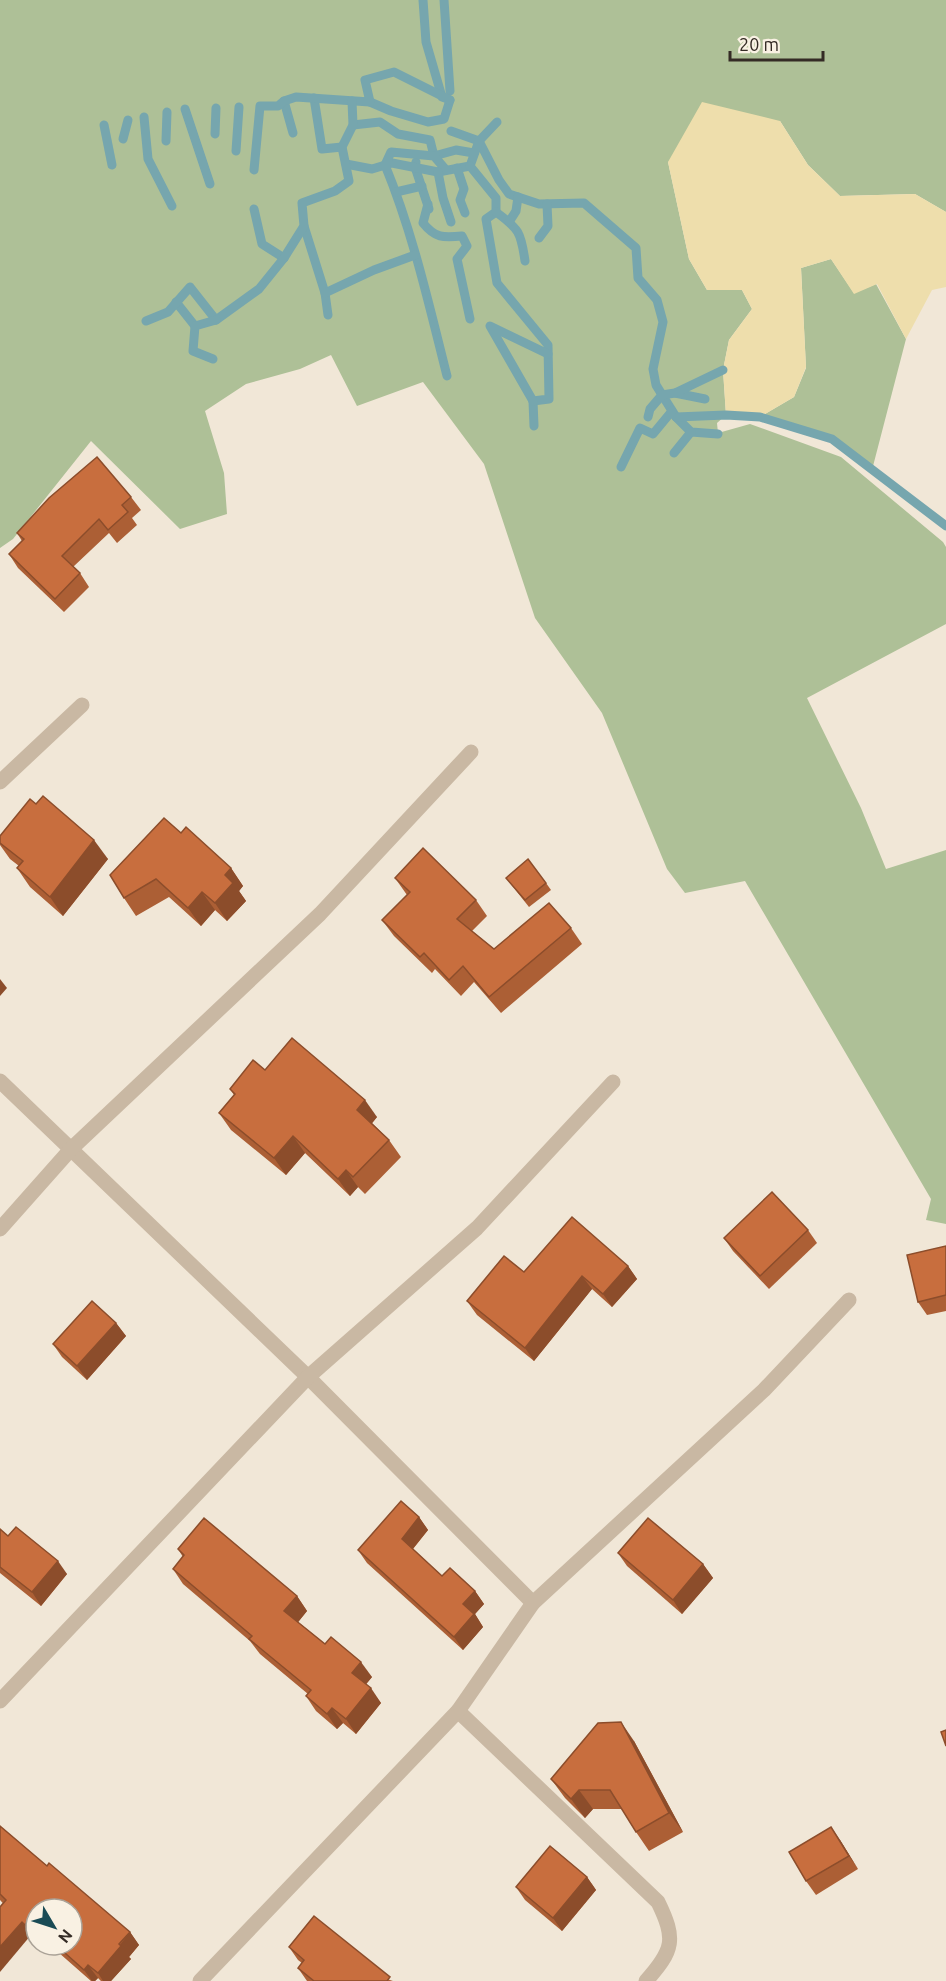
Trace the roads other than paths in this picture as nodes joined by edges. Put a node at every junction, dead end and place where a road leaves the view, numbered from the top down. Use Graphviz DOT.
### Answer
graph roads {
  1 [pos="82,705"];
  2 [pos="471,752"];
  3 [pos="0,782"];
  4 [pos="0,1081"];
  5 [pos="613,1082"];
  6 [pos="71,1149"];
  7 [pos="0,1229"];
  8 [pos="849,1300"];
  9 [pos="308,1377"];
  10 [pos="533,1603"];
  11 [pos="0,1701"];
  12 [pos="458,1711"];
  13 [pos="200,1981"];
  14 [pos="646,1981"];
  1 -- 3 [label="street"];
  2 -- 6 [label="street"];
  4 -- 6 [label="street"];
  5 -- 9 [label="street"];
  6 -- 7 [label="street"];
  6 -- 9 [label="street"];
  8 -- 10 [label="street"];
  9 -- 10 [label="street"];
  9 -- 11 [label="street"];
  10 -- 12 [label="street"];
  12 -- 13 [label="street"];
  12 -- 14 [label="street"];
}
